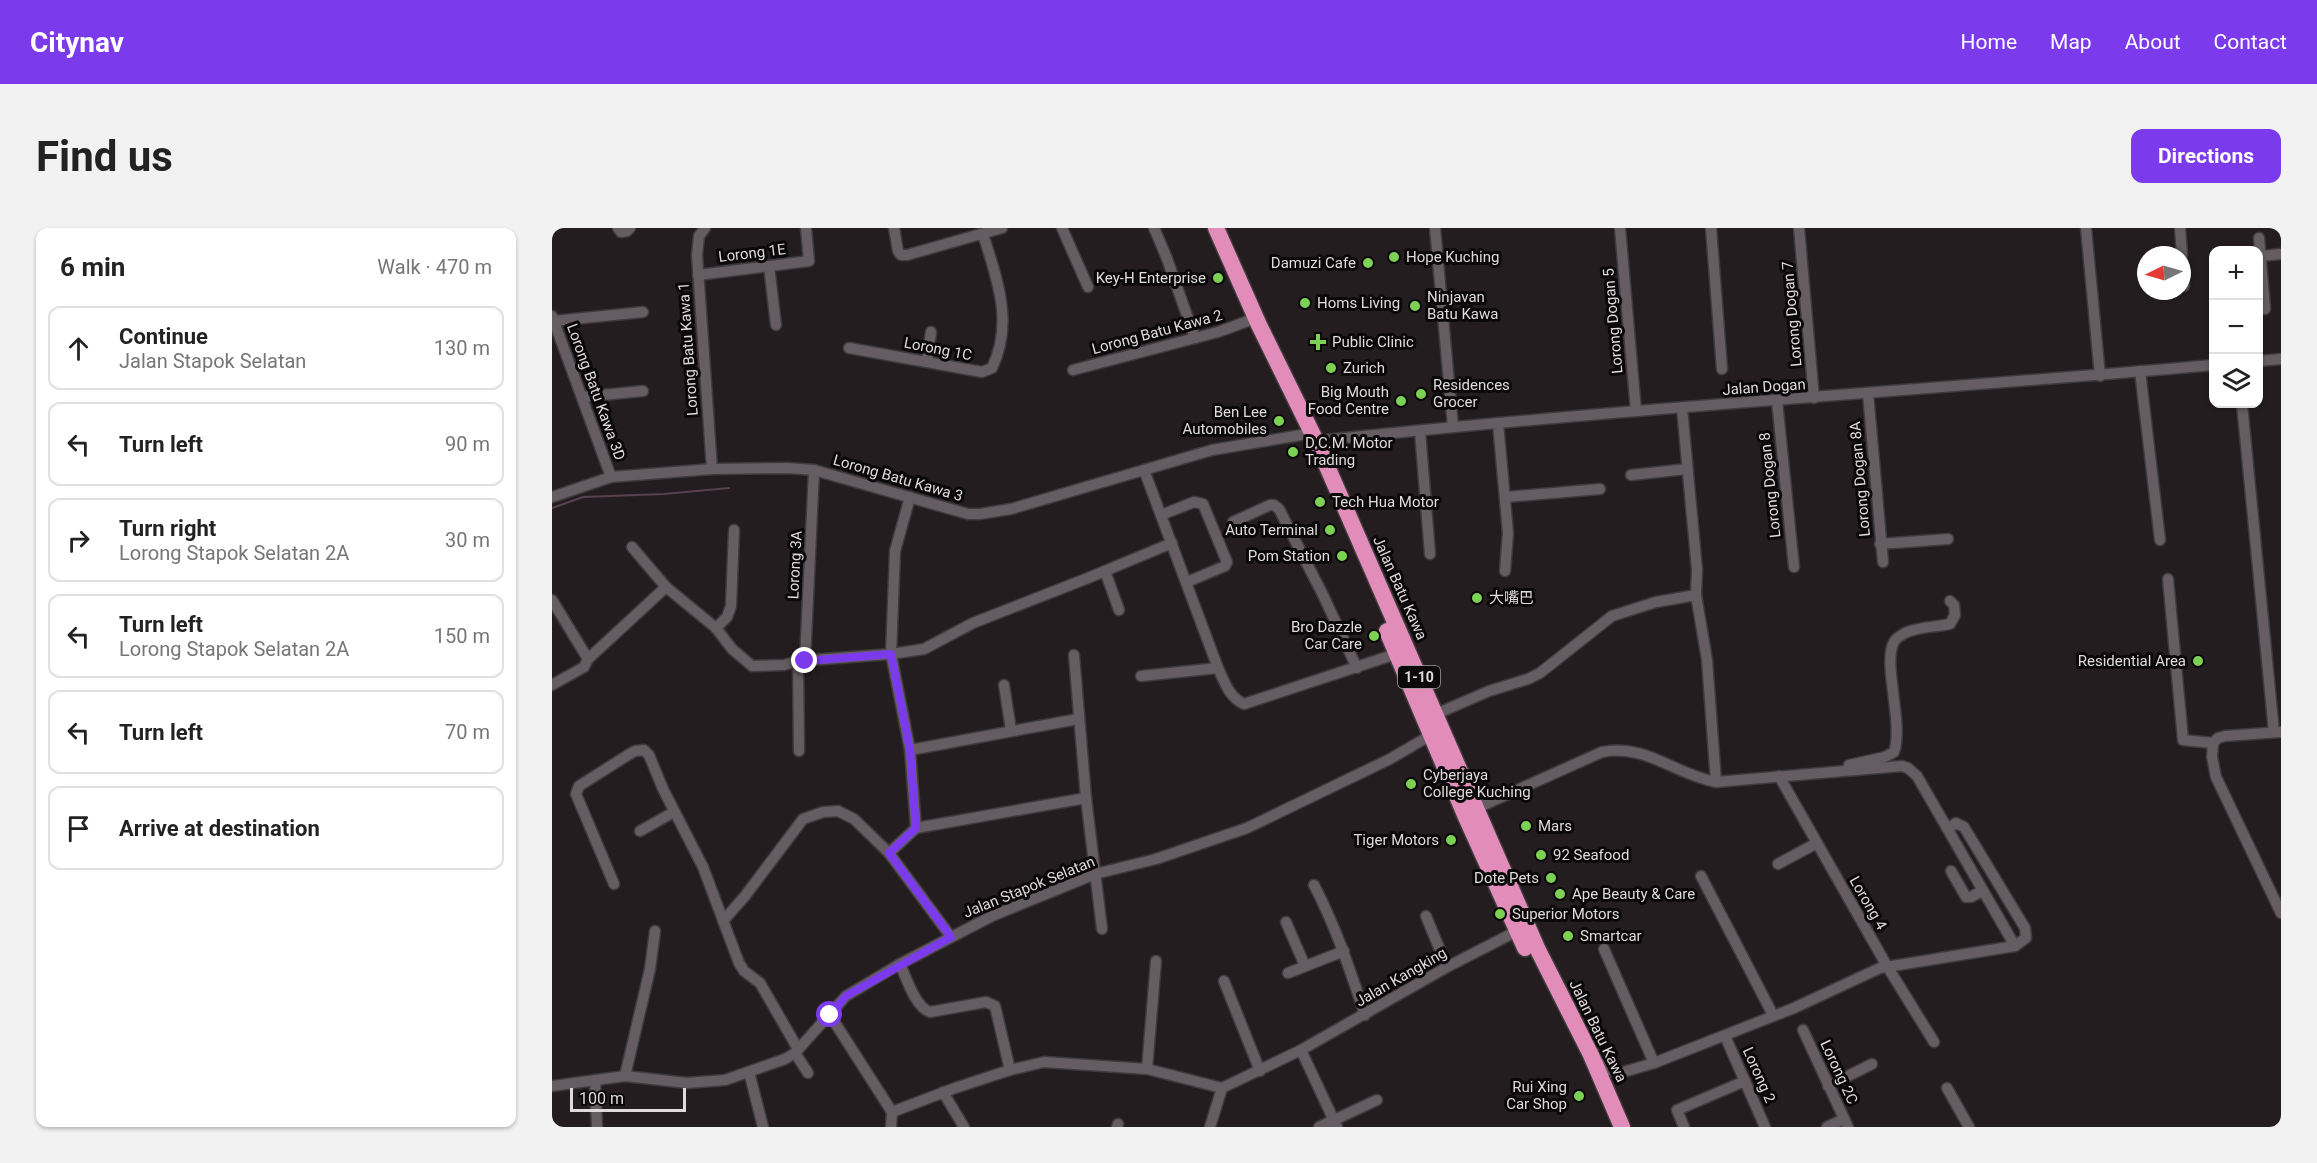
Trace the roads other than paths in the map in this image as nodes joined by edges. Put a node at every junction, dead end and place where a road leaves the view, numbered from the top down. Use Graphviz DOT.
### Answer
graph roads {
  1 [pos="618,228"];
  2 [pos="630,228"];
  3 [pos="705,228"];
  4 [pos="806,228"];
  5 [pos="894,228"];
  6 [pos="1002,228"];
  7 [pos="1062,228"];
  8 [pos="1154,228"];
  9 [pos="1205,228"];
  10 [pos="1216,228"];
  11 [pos="1435,228"];
  12 [pos="1620,228"];
  13 [pos="1711,228"];
  14 [pos="1799,228"];
  15 [pos="2086,228"];
  16 [pos="2180,228"];
  17 [pos="983,234"];
  18 [pos="2259,238"];
  19 [pos="2181,246"];
  20 [pos="2260,246"];
  21 [pos="2281,254"];
  22 [pos="2263,256"];
  23 [pos="769,266"];
  24 [pos="698,275"];
  25 [pos="2263,282"];
  26 [pos="1088,287"];
  27 [pos="2265,309"];
  28 [pos="643,312"];
  29 [pos="553,318"];
  30 [pos="1248,321"];
  31 [pos="776,325"];
  32 [pos="931,332"];
  33 [pos="1195,338"];
  34 [pos="849,348"];
  35 [pos="2281,359"];
  36 [pos="927,361"];
  37 [pos="2263,361"];
  38 [pos="2209,365"];
  39 [pos="1722,369"];
  40 [pos="1073,370"];
  41 [pos="2140,371"];
  42 [pos="2100,376"];
  43 [pos="643,390"];
  44 [pos="1868,393"];
  45 [pos="582,397"];
  46 [pos="1814,398"];
  47 [pos="1777,401"];
  48 [pos="1682,408"];
  49 [pos="2242,408"];
  50 [pos="1636,411"];
  51 [pos="1498,423"];
  52 [pos="1453,427"];
  53 [pos="1420,431"];
  54 [pos="1309,438"];
  55 [pos="1687,469"];
  56 [pos="712,470"];
  57 [pos="814,470"];
  58 [pos="1144,470"];
  59 [pos="1631,475"];
  60 [pos="611,477"];
  61 [pos="1600,489"];
  62 [pos="552,497"];
  63 [pos="910,497"];
  64 [pos="1506,497"];
  65 [pos="1161,515"];
  66 [pos="1233,522"];
  67 [pos="734,530"];
  68 [pos="1948,539"];
  69 [pos="2160,540"];
  70 [pos="1172,543"];
  71 [pos="1880,544"];
  72 [pos="632,547"];
  73 [pos="1430,555"];
  74 [pos="1882,562"];
  75 [pos="1794,567"];
  76 [pos="1105,571"];
  77 [pos="1505,571"];
  78 [pos="2168,579"];
  79 [pos="1187,582"];
  80 [pos="666,587"];
  81 [pos="1696,595"];
  82 [pos="552,601"];
  83 [pos="1950,601"];
  84 [pos="1119,610"];
  85 [pos="716,628"];
  86 [pos="891,654"];
  87 [pos="1396,654"];
  88 [pos="1074,655"];
  89 [pos="588,659"];
  90 [pos="802,661"];
  91 [pos="1218,668"];
  92 [pos="1357,668"];
  93 [pos="1141,675"];
  94 [pos="552,685"];
  95 [pos="1004,685"];
  96 [pos="1436,714"];
  97 [pos="1078,719"];
  98 [pos="1011,730"];
  99 [pos="2278,732"];
  100 [pos="1431,735"];
  101 [pos="2213,743"];
  102 [pos="910,750"];
  103 [pos="799,751"];
  104 [pos="1844,771"];
  105 [pos="1779,776"];
  106 [pos="1716,782"];
  107 [pos="1086,798"];
  108 [pos="1477,808"];
  109 [pos="674,812"];
  110 [pos="916,828"];
  111 [pos="1948,829"];
  112 [pos="640,831"];
  113 [pos="1817,843"];
  114 [pos="889,853"];
  115 [pos="1778,864"];
  116 [pos="1951,871"];
  117 [pos="1095,874"];
  118 [pos="1701,876"];
  119 [pos="614,884"];
  120 [pos="1314,885"];
  121 [pos="1982,891"];
  122 [pos="2281,914"];
  123 [pos="1426,916"];
  124 [pos="723,921"];
  125 [pos="1286,922"];
  126 [pos="1102,929"];
  127 [pos="655,931"];
  128 [pos="1517,931"];
  129 [pos="951,937"];
  130 [pos="2015,946"];
  131 [pos="1604,949"];
  132 [pos="1344,951"];
  133 [pos="1156,961"];
  134 [pos="900,964"];
  135 [pos="1305,966"];
  136 [pos="1887,966"];
  137 [pos="1447,967"];
  138 [pos="1288,973"];
  139 [pos="1224,981"];
  140 [pos="830,1015"];
  141 [pos="1365,1015"];
  142 [pos="1773,1015"];
  143 [pos="1803,1030"];
  144 [pos="1725,1036"];
  145 [pos="1934,1042"];
  146 [pos="1301,1050"];
  147 [pos="796,1051"];
  148 [pos="1592,1055"];
  149 [pos="1654,1063"];
  150 [pos="1872,1065"];
  151 [pos="1147,1069"];
  152 [pos="1010,1070"];
  153 [pos="1260,1071"];
  154 [pos="749,1072"];
  155 [pos="808,1073"];
  156 [pos="1620,1073"];
  157 [pos="625,1076"];
  158 [pos="595,1080"];
  159 [pos="1745,1081"];
  160 [pos="552,1086"];
  161 [pos="1828,1086"];
  162 [pos="1222,1088"];
  163 [pos="1947,1088"];
  164 [pos="943,1092"];
  165 [pos="1377,1100"];
  166 [pos="892,1112"];
  167 [pos="1617,1122"];
  168 [pos="1846,1123"];
  169 [pos="1335,1124"];
  170 [pos="597,1127"];
  171 [pos="763,1127"];
  172 [pos="891,1127"];
  173 [pos="964,1127"];
  174 [pos="1210,1127"];
  175 [pos="1319,1127"];
  176 [pos="1684,1127"];
  177 [pos="1765,1127"];
  178 [pos="1827,1127"];
  179 [pos="1969,1127"];
  1 -- 2 [label="street"];
  3 -- 24 [label="street, Lorong Batu Kawa 1"];
  4 -- 23 [label="street, Lorong 1E"];
  5 -- 17 [label="street"];
  6 -- 17 [label="street"];
  7 -- 26 [label="street"];
  8 -- 33 [label="street"];
  9 -- 30 [label="highway, Jalan Batu Kawa / 1-10"];
  10 -- 54 [label="highway, Jalan Batu Kawa / 1-10"];
  11 -- 52 [label="street"];
  12 -- 50 [label="street, Lorong Dogan 5"];
  13 -- 39 [label="street"];
  14 -- 46 [label="street, Lorong Dogan 7"];
  15 -- 42 [label="street"];
  16 -- 19 [label="street"];
  17 -- 36 [label="street, Lorong 1C"];
  18 -- 20 [label="street"];
  21 -- 22 [label="street"];
  23 -- 24 [label="street, Lorong 1E"];
  23 -- 31 [label="street"];
  24 -- 56 [label="street, Lorong Batu Kawa 1"];
  25 -- 27 [label="street"];
  28 -- 29 [label="street"];
  29 -- 45 [label="street, Lorong Batu Kawa 3D"];
  30 -- 33 [label="street, Lorong Batu Kawa 2"];
  30 -- 54 [label="highway, Jalan Batu Kawa / 1-10"];
  32 -- 36 [label="street"];
  33 -- 40 [label="street, Lorong Batu Kawa 2"];
  34 -- 36 [label="street, Lorong 1C"];
  35 -- 37 [label="street"];
  38 -- 41 [label="street, Jalan Dogan"];
  41 -- 42 [label="street, Jalan Dogan"];
  41 -- 69 [label="street"];
  42 -- 44 [label="street, Jalan Dogan"];
  43 -- 45 [label="street"];
  44 -- 46 [label="street, Jalan Dogan"];
  44 -- 71 [label="street, Lorong Dogan 8A"];
  45 -- 60 [label="street, Lorong Batu Kawa 3D"];
  46 -- 47 [label="street, Jalan Dogan"];
  47 -- 48 [label="street, Jalan Dogan"];
  47 -- 75 [label="street, Lorong Dogan 8"];
  48 -- 50 [label="street, Jalan Dogan"];
  48 -- 55 [label="street"];
  49 -- 99 [label="street"];
  50 -- 51 [label="street, Jalan Dogan"];
  51 -- 52 [label="street, Jalan Dogan"];
  51 -- 64 [label="street"];
  52 -- 53 [label="street, Jalan Dogan"];
  53 -- 54 [label="street, Jalan Dogan"];
  53 -- 73 [label="street"];
  54 -- 58 [label="street, Lorong Batu Kawa 3"];
  54 -- 87 [label="highway, Jalan Batu Kawa / 1-10"];
  54 -- 96 [label="highway, Jalan Batu Kawa / 1-10"];
  55 -- 59 [label="street"];
  55 -- 81 [label="street"];
  56 -- 57 [label="street, Lorong Batu Kawa 3"];
  56 -- 60 [label="street, Lorong Batu Kawa 3"];
  57 -- 63 [label="street, Lorong Batu Kawa 3"];
  57 -- 90 [label="street, Lorong 3A"];
  58 -- 63 [label="street, Lorong Batu Kawa 3"];
  58 -- 65 [label="street"];
  60 -- 62 [label="street, Lorong Batu Kawa 3"];
  61 -- 64 [label="street"];
  63 -- 86 [label="street"];
  64 -- 77 [label="street"];
  65 -- 70 [label="street"];
  65 -- 79 [label="street"];
  66 -- 92 [label="street"];
  67 -- 85 [label="street"];
  68 -- 71 [label="street"];
  70 -- 76 [label="street"];
  70 -- 79 [label="street"];
  71 -- 74 [label="street, Lorong Dogan 8A"];
  72 -- 80 [label="street"];
  76 -- 84 [label="street"];
  76 -- 86 [label="street"];
  78 -- 101 [label="street"];
  79 -- 91 [label="street"];
  80 -- 85 [label="street"];
  80 -- 89 [label="street"];
  81 -- 96 [label="street"];
  81 -- 106 [label="street"];
  82 -- 89 [label="street"];
  83 -- 104 [label="street"];
  85 -- 90 [label="street"];
  86 -- 90 [label="street"];
  86 -- 102 [label="street"];
  87 -- 92 [label="street"];
  87 -- 100 [label="highway, Jalan Batu Kawa / 1-10"];
  88 -- 97 [label="street"];
  89 -- 94 [label="street"];
  90 -- 103 [label="street, Lorong 3A"];
  91 -- 92 [label="street"];
  91 -- 93 [label="street"];
  95 -- 98 [label="street"];
  96 -- 108 [label="highway, Jalan Batu Kawa / 1-10"];
  97 -- 98 [label="street"];
  97 -- 107 [label="street"];
  98 -- 102 [label="street"];
  99 -- 101 [label="street"];
  100 -- 117 [label="street, Jalan Stapok Selatan"];
  100 -- 128 [label="highway, Jalan Batu Kawa / 1-10"];
  101 -- 122 [label="street"];
  102 -- 110 [label="street"];
  104 -- 105 [label="street"];
  104 -- 111 [label="street"];
  105 -- 106 [label="street"];
  105 -- 113 [label="street, Lorong 4"];
  106 -- 108 [label="street"];
  107 -- 110 [label="street"];
  107 -- 117 [label="street"];
  108 -- 148 [label="highway, Jalan Batu Kawa / 1-10"];
  109 -- 112 [label="street"];
  109 -- 119 [label="street"];
  109 -- 124 [label="street"];
  110 -- 114 [label="street"];
  111 -- 121 [label="street"];
  111 -- 130 [label="street"];
  113 -- 115 [label="street"];
  113 -- 136 [label="street, Lorong 4"];
  114 -- 124 [label="street"];
  114 -- 129 [label="street"];
  116 -- 121 [label="street"];
  117 -- 126 [label="street"];
  117 -- 129 [label="street, Jalan Stapok Selatan"];
  118 -- 142 [label="street"];
  120 -- 132 [label="street"];
  121 -- 130 [label="street"];
  123 -- 137 [label="street"];
  124 -- 147 [label="street"];
  125 -- 135 [label="street"];
  127 -- 157 [label="street"];
  128 -- 137 [label="street, Jalan Kangking"];
  128 -- 167 [label="highway, Jalan Batu Kawa / 1-10"];
  129 -- 134 [label="street, Jalan Stapok Selatan"];
  130 -- 136 [label="street"];
  131 -- 149 [label="street"];
  132 -- 135 [label="street"];
  132 -- 141 [label="street"];
  133 -- 151 [label="street"];
  134 -- 140 [label="street, Jalan Stapok Selatan"];
  134 -- 152 [label="street"];
  135 -- 138 [label="street"];
  136 -- 142 [label="street"];
  136 -- 145 [label="street, Lorong 4"];
  137 -- 141 [label="street, Jalan Kangking"];
  139 -- 153 [label="street"];
  140 -- 147 [label="street, Jalan Stapok Selatan"];
  140 -- 166 [label="street"];
  141 -- 146 [label="street, Jalan Kangking"];
  142 -- 144 [label="street"];
  143 -- 161 [label="street, Lorong 2C"];
  144 -- 149 [label="street"];
  144 -- 159 [label="street, Lorong 2"];
  146 -- 153 [label="street, Jalan Kangking"];
  146 -- 169 [label="street"];
  147 -- 154 [label="street, Jalan Stapok Selatan"];
  147 -- 155 [label="street"];
  148 -- 156 [label="street"];
  148 -- 167 [label="highway, Jalan Batu Kawa / 1-10"];
  149 -- 156 [label="street"];
  150 -- 161 [label="street"];
  151 -- 152 [label="street"];
  151 -- 162 [label="street"];
  152 -- 164 [label="street"];
  153 -- 162 [label="street, Jalan Kangking"];
  154 -- 157 [label="street, Jalan Stapok Selatan"];
  154 -- 171 [label="street"];
  156 -- 167 [label="street"];
  157 -- 158 [label="street, Jalan Stapok Selatan"];
  158 -- 160 [label="street, Jalan Stapok Selatan"];
  158 -- 170 [label="street"];
  159 -- 176 [label="street"];
  159 -- 177 [label="street, Lorong 2"];
  161 -- 168 [label="street, Lorong 2C"];
  162 -- 174 [label="street"];
  163 -- 179 [label="street"];
  164 -- 166 [label="street"];
  164 -- 173 [label="street"];
  165 -- 169 [label="street"];
  166 -- 172 [label="street"];
  168 -- 178 [label="street"];
  169 -- 175 [label="street"];
}
